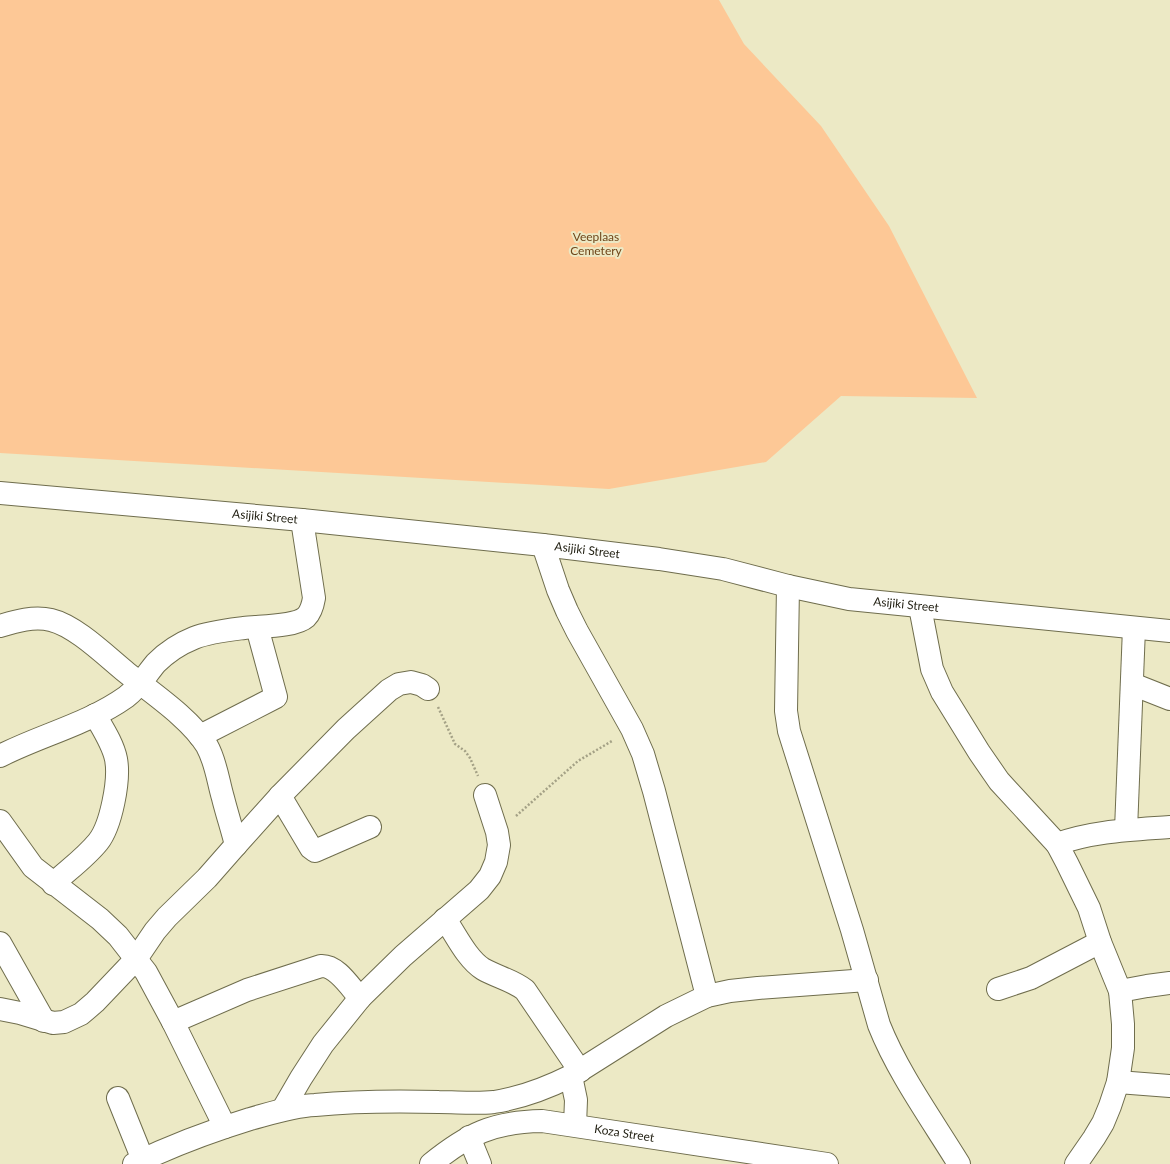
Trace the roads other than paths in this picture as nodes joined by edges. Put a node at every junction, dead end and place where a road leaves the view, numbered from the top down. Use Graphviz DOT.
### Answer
graph roads {
  1 [pos="0,493"];
  2 [pos="302,520"];
  3 [pos="543,545"];
  4 [pos="788,586"];
  5 [pos="920,607"];
  6 [pos="0,626"];
  7 [pos="257,627"];
  8 [pos="1134,628"];
  9 [pos="1170,631"];
  10 [pos="141,684"];
  11 [pos="1132,684"];
  12 [pos="428,689"];
  13 [pos="1170,699"];
  14 [pos="95,715"];
  15 [pos="200,736"];
  16 [pos="0,756"];
  17 [pos="485,795"];
  18 [pos="280,796"];
  19 [pos="0,821"];
  20 [pos="370,827"];
  21 [pos="1170,827"];
  22 [pos="1126,830"];
  23 [pos="1057,844"];
  24 [pos="236,845"];
  25 [pos="53,884"];
  26 [pos="445,919"];
  27 [pos="1100,942"];
  28 [pos="0,943"];
  29 [pos="136,959"];
  30 [pos="867,980"];
  31 [pos="1170,983"];
  32 [pos="998,989"];
  33 [pos="1120,992"];
  34 [pos="707,996"];
  35 [pos="360,998"];
  36 [pos="0,1010"];
  37 [pos="44,1021"];
  38 [pos="173,1022"];
  39 [pos="576,1074"];
  40 [pos="1118,1082"];
  41 [pos="1170,1086"];
  42 [pos="118,1098"];
  43 [pos="283,1109"];
  44 [pos="575,1125"];
  45 [pos="225,1127"];
  46 [pos="469,1137"];
  47 [pos="139,1162"];
  48 [pos="803,1162"];
  49 [pos="431,1164"];
  50 [pos="480,1164"];
  51 [pos="827,1164"];
  52 [pos="959,1164"];
  53 [pos="1076,1164"];
  1 -- 2 [label="street, Asijiki Street"];
  2 -- 3 [label="street, Asijiki Street"];
  2 -- 7 [label="street"];
  3 -- 4 [label="street, Asijiki Street"];
  3 -- 34 [label="street"];
  4 -- 5 [label="street, Asijiki Street"];
  4 -- 30 [label="street"];
  5 -- 8 [label="street, Asijiki Street"];
  5 -- 23 [label="street"];
  6 -- 10 [label="street"];
  7 -- 10 [label="street"];
  7 -- 15 [label="street"];
  8 -- 9 [label="street, Asijiki Street"];
  8 -- 11 [label="street"];
  10 -- 14 [label="street"];
  10 -- 15 [label="street"];
  11 -- 13 [label="street"];
  11 -- 22 [label="street"];
  12 -- 18 [label="street"];
  14 -- 16 [label="street"];
  14 -- 25 [label="street"];
  15 -- 24 [label="street"];
  17 -- 26 [label="street"];
  18 -- 20 [label="street"];
  18 -- 24 [label="street"];
  19 -- 25 [label="street"];
  21 -- 22 [label="street"];
  22 -- 23 [label="street"];
  23 -- 27 [label="street"];
  24 -- 29 [label="street"];
  25 -- 29 [label="street"];
  26 -- 35 [label="street"];
  26 -- 39 [label="street"];
  27 -- 32 [label="street"];
  27 -- 33 [label="street"];
  28 -- 37 [label="street"];
  29 -- 37 [label="street"];
  29 -- 38 [label="street"];
  30 -- 34 [label="street"];
  30 -- 52 [label="street"];
  31 -- 33 [label="street"];
  33 -- 40 [label="street"];
  34 -- 39 [label="street"];
  35 -- 38 [label="street"];
  35 -- 43 [label="street"];
  36 -- 37 [label="street"];
  38 -- 45 [label="street"];
  39 -- 43 [label="street"];
  39 -- 44 [label="street"];
  40 -- 41 [label="street"];
  40 -- 53 [label="street"];
  42 -- 47 [label="street"];
  43 -- 45 [label="street"];
  44 -- 46 [label="street, Koza Street"];
  44 -- 48 [label="street, Koza Street"];
  45 -- 47 [label="street"];
  46 -- 49 [label="street, Koza Street"];
  46 -- 50 [label="street"];
  48 -- 51 [label="street, Koza Street"];
}
